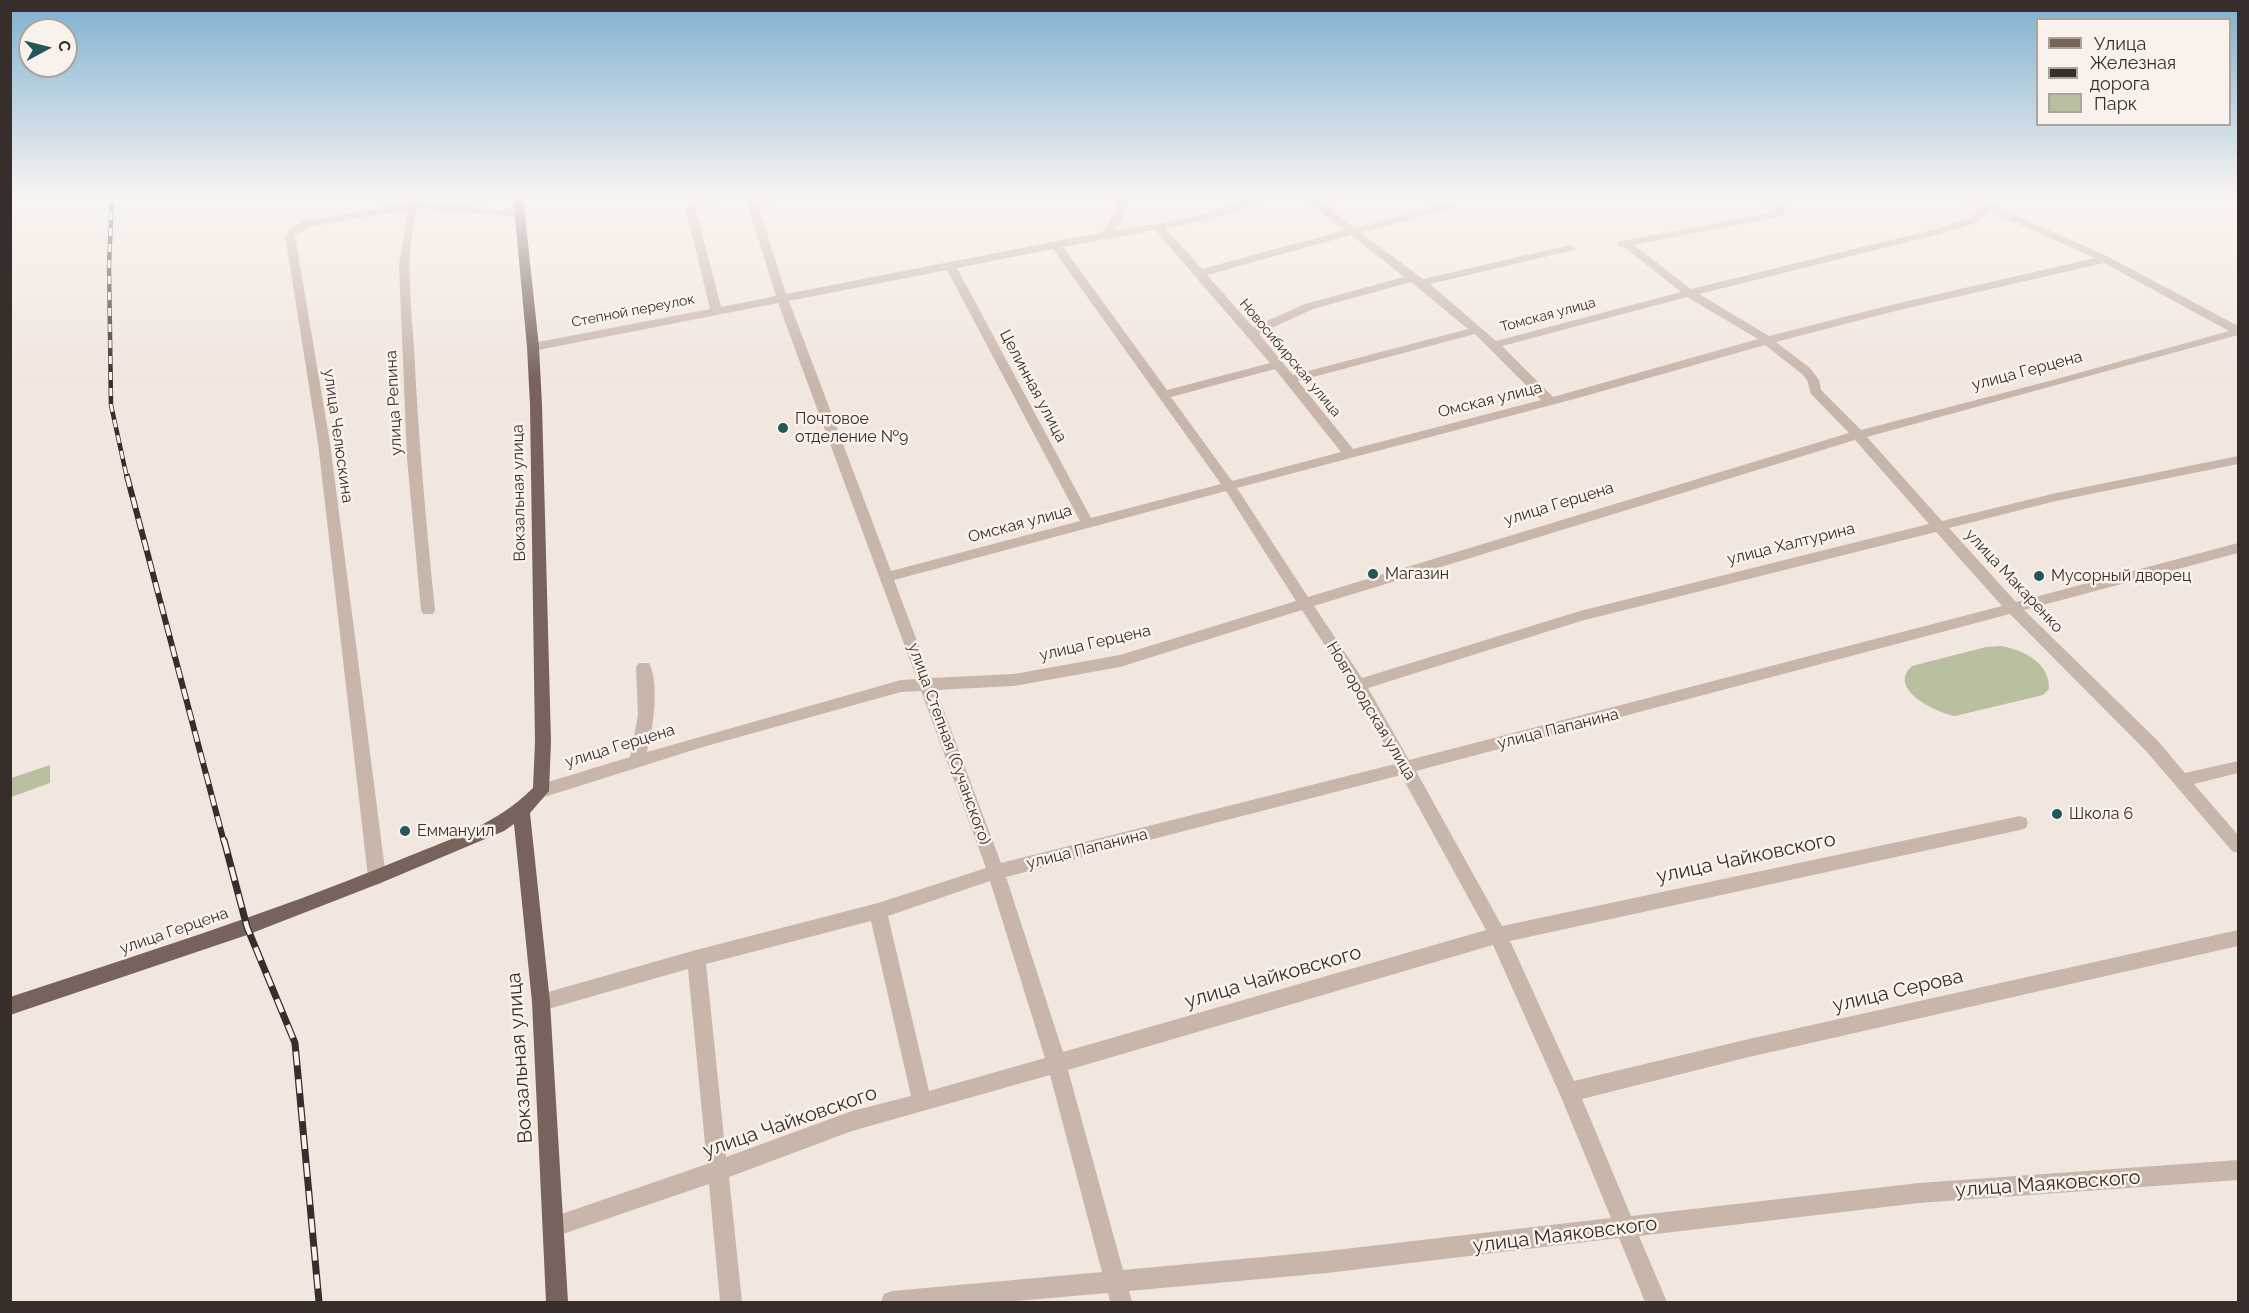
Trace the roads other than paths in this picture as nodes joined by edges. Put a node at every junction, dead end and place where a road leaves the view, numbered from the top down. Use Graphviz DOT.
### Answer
graph roads {
  1 [pos="294,257"];
  2 [pos="405,257"];
  3 [pos="524,257"];
  4 [pos="703,257"];
  5 [pos="769,257"];
  6 [pos="991,257"];
  7 [pos="1065,257"];
  8 [pos="1186,257"];
  9 [pos="1259,257"];
  10 [pos="1387,257"];
  11 [pos="1526,257"];
  12 [pos="1642,257"];
  13 [pos="1834,257"];
  14 [pos="2097,257"];
  15 [pos="2103,260"];
  16 [pos="950,265"];
  17 [pos="1200,273"];
  18 [pos="1417,280"];
  19 [pos="1689,293"];
  20 [pos="782,298"];
  21 [pos="716,310"];
  22 [pos="1478,330"];
  23 [pos="2238,332"];
  24 [pos="1252,333"];
  25 [pos="1767,340"];
  26 [pos="1494,345"];
  27 [pos="533,347"];
  28 [pos="1277,365"];
  29 [pos="1289,380"];
  30 [pos="1163,395"];
  31 [pos="1550,402"];
  32 [pos="1858,435"];
  33 [pos="1349,453"];
  34 [pos="2238,460"];
  35 [pos="1230,488"];
  36 [pos="1088,524"];
  37 [pos="1938,526"];
  38 [pos="2238,548"];
  39 [pos="887,577"];
  40 [pos="1305,603"];
  41 [pos="2014,609"];
  42 [pos="429,610"];
  43 [pos="644,668"];
  44 [pos="927,684"];
  45 [pos="1358,685"];
  46 [pos="636,762"];
  47 [pos="2238,767"];
  48 [pos="1406,768"];
  49 [pos="2182,780"];
  50 [pos="541,791"];
  51 [pos="521,811"];
  52 [pos="2020,823"];
  53 [pos="2238,846"];
  54 [pos="996,872"];
  55 [pos="377,877"];
  56 [pos="878,911"];
  57 [pos="1498,935"];
  58 [pos="2238,938"];
  59 [pos="696,958"];
  60 [pos="541,1002"];
  61 [pos="10,1006"];
  62 [pos="1056,1064"];
  63 [pos="1569,1092"];
  64 [pos="922,1103"];
  65 [pos="2238,1170"];
  66 [pos="716,1171"];
  67 [pos="554,1226"];
  68 [pos="1624,1228"];
  69 [pos="1116,1281"];
  70 [pos="557,1302"];
  71 [pos="731,1302"];
  72 [pos="892,1302"];
  73 [pos="1121,1302"];
  74 [pos="1656,1302"];
  1 -- 55 [label="street, улица Челюскина"];
  2 -- 42 [label="street, улица Репина"];
  3 -- 27 [label="main road, Вокзальная улица"];
  4 -- 21 [label="street"];
  5 -- 20 [label="street, улица Степная (Сучанского)"];
  6 -- 16 [label="street, Степной переулок"];
  7 -- 30 [label="street, Новгородская улица"];
  8 -- 17 [label="street, Новосибирская улица"];
  9 -- 17 [label="street"];
  10 -- 18 [label="street"];
  11 -- 18 [label="street"];
  12 -- 19 [label="street, улица Макаренко"];
  13 -- 19 [label="street, Томская улица"];
  14 -- 15 [label="street"];
  15 -- 23 [label="street"];
  15 -- 25 [label="street, Омская улица"];
  16 -- 20 [label="street, Степной переулок"];
  16 -- 36 [label="street, Целинная улица"];
  17 -- 24 [label="street, Новосибирская улица"];
  18 -- 22 [label="street"];
  18 -- 24 [label="street"];
  19 -- 25 [label="street, улица Макаренко"];
  19 -- 26 [label="street, Томская улица"];
  20 -- 21 [label="street, Степной переулок"];
  20 -- 39 [label="street, улица Степная (Сучанского)"];
  21 -- 27 [label="street, Степной переулок"];
  22 -- 26 [label="street"];
  22 -- 29 [label="street, Томская улица"];
  23 -- 32 [label="street, улица Герцена"];
  24 -- 28 [label="street, Новосибирская улица"];
  25 -- 31 [label="street, Омская улица"];
  25 -- 32 [label="street, улица Макаренко"];
  26 -- 31 [label="street"];
  27 -- 50 [label="main road, Вокзальная улица"];
  28 -- 29 [label="street, Новосибирская улица"];
  28 -- 30 [label="street"];
  29 -- 33 [label="street, Новосибирская улица"];
  30 -- 35 [label="street, Новгородская улица"];
  31 -- 33 [label="street, Омская улица"];
  32 -- 37 [label="street, улица Макаренко"];
  32 -- 40 [label="street, улица Герцена"];
  33 -- 35 [label="street, Омская улица"];
  34 -- 37 [label="street, улица Халтурина"];
  35 -- 36 [label="street, Омская улица"];
  35 -- 40 [label="street, Новгородская улица"];
  36 -- 39 [label="street, Омская улица"];
  37 -- 41 [label="street, улица Макаренко"];
  37 -- 45 [label="street, улица Халтурина"];
  38 -- 41 [label="street, улица Папанина"];
  39 -- 44 [label="street, улица Степная (Сучанского)"];
  40 -- 44 [label="street, улица Герцена"];
  40 -- 45 [label="street, Новгородская улица"];
  41 -- 48 [label="street, улица Папанина"];
  41 -- 49 [label="street, улица Макаренко"];
  43 -- 46 [label="street"];
  44 -- 46 [label="street, улица Герцена"];
  44 -- 54 [label="street, улица Степная (Сучанского)"];
  45 -- 48 [label="street, Новгородская улица"];
  46 -- 50 [label="street, улица Герцена"];
  47 -- 49 [label="street"];
  48 -- 54 [label="street, улица Папанина"];
  48 -- 57 [label="street, Новгородская улица"];
  49 -- 53 [label="street, улица Макаренко"];
  50 -- 51 [label="main road, улица Герцена"];
  51 -- 55 [label="main road, улица Герцена"];
  51 -- 60 [label="main road, Вокзальная улица"];
  52 -- 57 [label="street, улица Чайковского"];
  54 -- 56 [label="street, улица Папанина"];
  54 -- 62 [label="street, улица Степная (Сучанского)"];
  55 -- 61 [label="main road, улица Герцена"];
  56 -- 59 [label="street, улица Папанина"];
  56 -- 64 [label="street"];
  57 -- 62 [label="street, улица Чайковского"];
  57 -- 63 [label="street, Новгородская улица"];
  58 -- 63 [label="street, улица Серова"];
  59 -- 60 [label="street, улица Папанина"];
  59 -- 66 [label="street"];
  60 -- 67 [label="main road, Вокзальная улица"];
  62 -- 64 [label="street, улица Чайковского"];
  62 -- 69 [label="street, улица Степная (Сучанского)"];
  63 -- 68 [label="street, Новгородская улица"];
  64 -- 66 [label="street, улица Чайковского"];
  65 -- 68 [label="street, улица Маяковского"];
  66 -- 67 [label="street, улица Чайковского"];
  66 -- 71 [label="street"];
  67 -- 70 [label="main road, Вокзальная улица"];
  68 -- 69 [label="street, улица Маяковского"];
  68 -- 74 [label="street, Новгородская улица"];
  69 -- 72 [label="street, улица Маяковского"];
  69 -- 73 [label="street, улица Степная (Сучанского)"];
}
